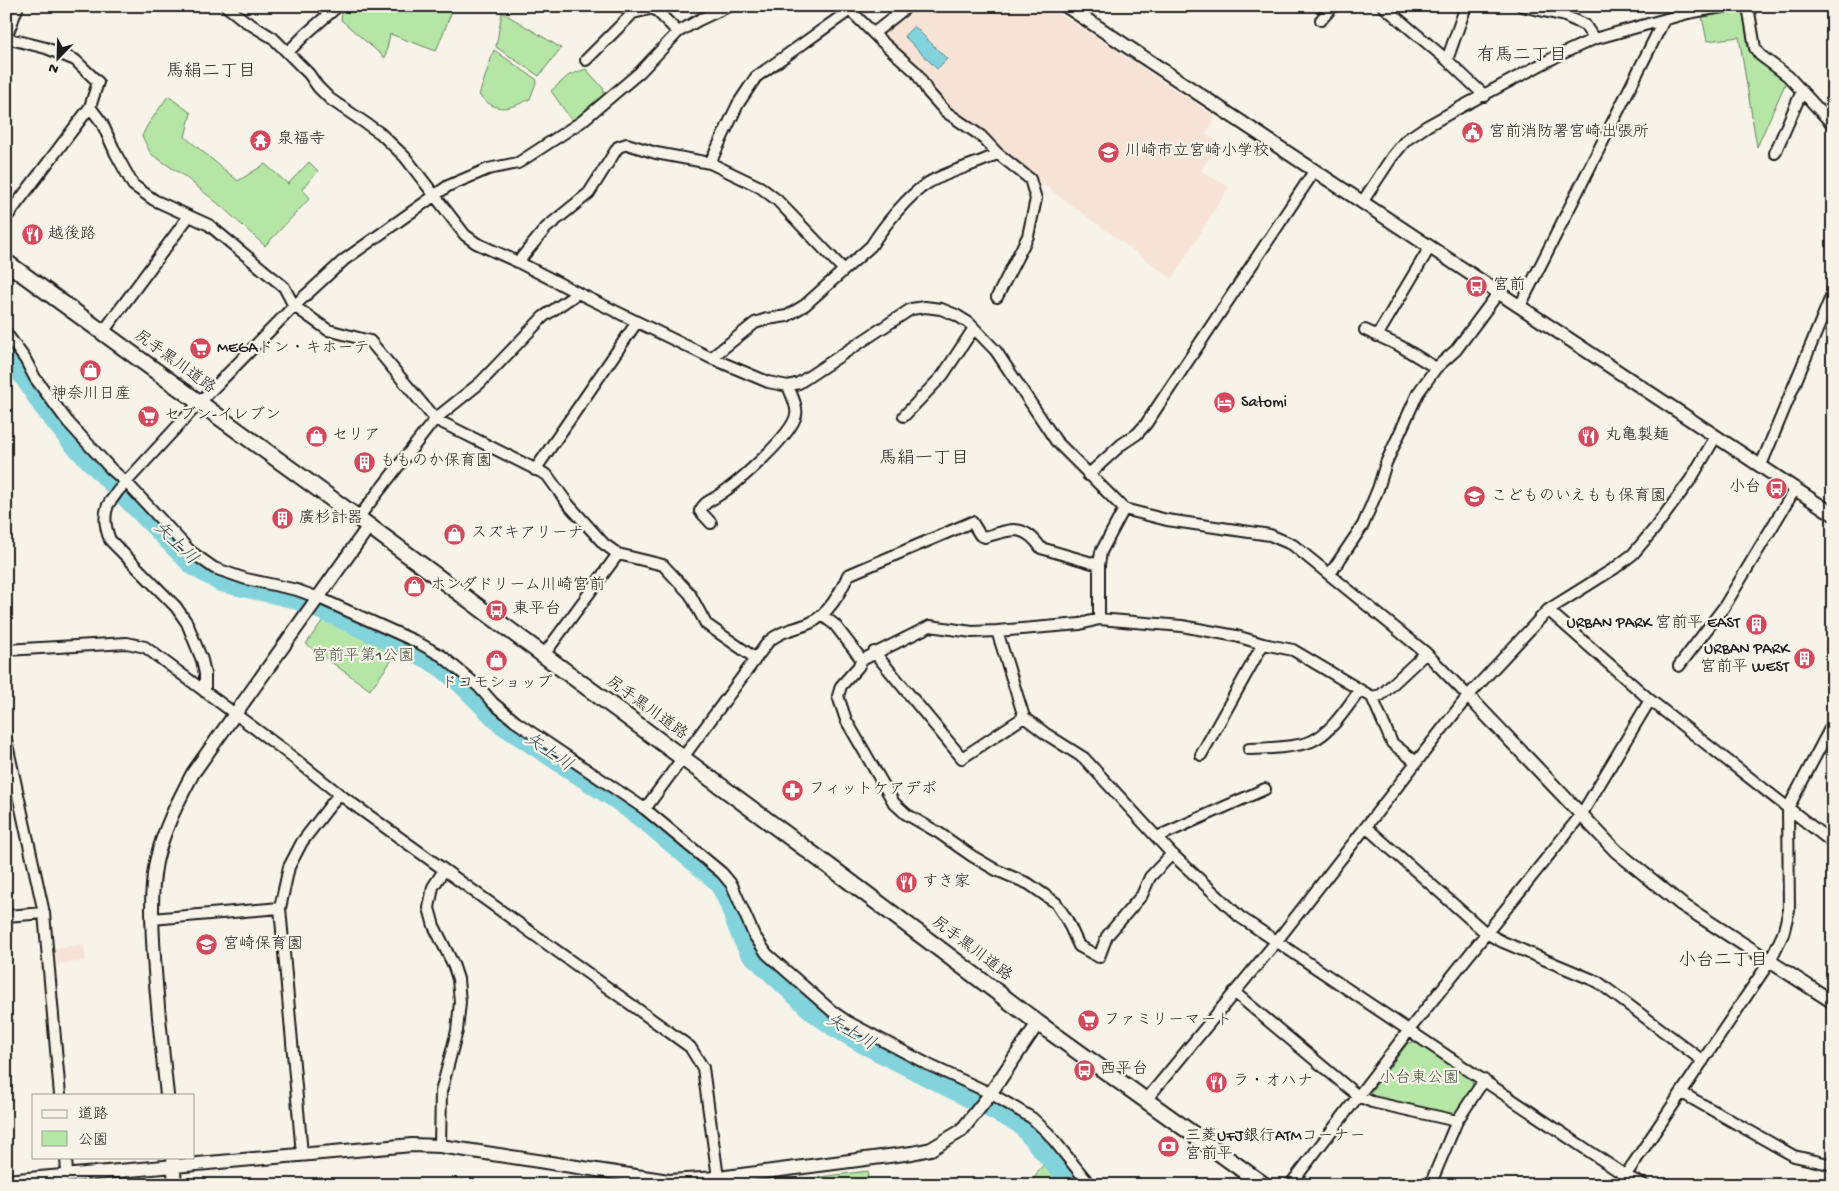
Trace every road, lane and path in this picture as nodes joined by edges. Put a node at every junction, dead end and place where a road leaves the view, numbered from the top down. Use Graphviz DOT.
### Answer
graph roads {
  1 [pos="18,6"];
  2 [pos="226,6"];
  3 [pos="338,6"];
  4 [pos="729,6"];
  5 [pos="908,6"];
  6 [pos="1066,6"];
  7 [pos="1333,6"];
  8 [pos="1383,6"];
  9 [pos="1466,6"];
  10 [pos="1522,6"];
  11 [pos="1726,6"];
  12 [pos="1748,6"];
  13 [pos="1321,20"];
  14 [pos="1664,20"];
  15 [pos="678,32"];
  16 [pos="874,33"];
  17 [pos="1594,39"];
  18 [pos="288,52"];
  19 [pos="586,60"];
  20 [pos="1447,60"];
  21 [pos="1802,92"];
  22 [pos="1485,96"];
  23 [pos="90,107"];
  24 [pos="1833,125"];
  25 [pos="998,153"];
  26 [pos="1775,153"];
  27 [pos="710,163"];
  28 [pos="1315,170"];
  29 [pos="434,196"];
  30 [pos="1363,202"];
  31 [pos="189,216"];
  32 [pos="6,218"];
  33 [pos="1430,247"];
  34 [pos="6,262"];
  35 [pos="518,262"];
  36 [pos="844,270"];
  37 [pos="1499,292"];
  38 [pos="1833,292"];
  39 [pos="578,293"];
  40 [pos="996,297"];
  41 [pos="294,306"];
  42 [pos="1520,306"];
  43 [pos="637,322"];
  44 [pos="974,328"];
  45 [pos="1364,330"];
  46 [pos="103,332"];
  47 [pos="6,333"];
  48 [pos="1376,336"];
  49 [pos="711,358"];
  50 [pos="1436,368"];
  51 [pos="788,386"];
  52 [pos="199,403"];
  53 [pos="904,416"];
  54 [pos="435,419"];
  55 [pos="1716,436"];
  56 [pos="1761,465"];
  57 [pos="535,470"];
  58 [pos="1088,475"];
  59 [pos="123,486"];
  60 [pos="1795,489"];
  61 [pos="1124,510"];
  62 [pos="1833,514"];
  63 [pos="364,522"];
  64 [pos="711,523"];
  65 [pos="618,554"];
  66 [pos="1099,565"];
  67 [pos="1330,574"];
  68 [pos="319,598"];
  69 [pos="1548,610"];
  70 [pos="822,615"];
  71 [pos="1098,619"];
  72 [pos="997,631"];
  73 [pos="1263,644"];
  74 [pos="6,650"];
  75 [pos="874,652"];
  76 [pos="1426,654"];
  77 [pos="543,656"];
  78 [pos="755,658"];
  79 [pos="862,660"];
  80 [pos="1679,666"];
  81 [pos="1360,690"];
  82 [pos="205,692"];
  83 [pos="1468,696"];
  84 [pos="1372,697"];
  85 [pos="1650,700"];
  86 [pos="235,714"];
  87 [pos="1024,717"];
  88 [pos="1833,722"];
  89 [pos="1829,739"];
  90 [pos="6,741"];
  91 [pos="1249,749"];
  92 [pos="1201,755"];
  93 [pos="683,758"];
  94 [pos="1416,762"];
  95 [pos="1265,789"];
  96 [pos="339,794"];
  97 [pos="1788,808"];
  98 [pos="645,809"];
  99 [pos="1581,816"];
  100 [pos="1366,827"];
  101 [pos="1157,837"];
  102 [pos="1833,843"];
  103 [pos="1172,854"];
  104 [pos="444,870"];
  105 [pos="280,908"];
  106 [pos="44,913"];
  107 [pos="6,916"];
  108 [pos="152,919"];
  109 [pos="1486,933"];
  110 [pos="1276,942"];
  111 [pos="1770,961"];
  112 [pos="1234,992"];
  113 [pos="1833,1002"];
  114 [pos="1038,1023"];
  115 [pos="1408,1030"];
  116 [pos="1703,1061"];
  117 [pos="1484,1080"];
  118 [pos="1682,1093"];
  119 [pos="60,1094"];
  120 [pos="166,1094"];
  121 [pos="989,1095"];
  122 [pos="1358,1096"];
  123 [pos="1146,1100"];
  124 [pos="1457,1121"];
  125 [pos="440,1146"];
  126 [pos="302,1154"];
  127 [pos="66,1158"];
  128 [pos="173,1162"];
  129 [pos="1833,1165"];
  130 [pos="67,1175"];
  131 [pos="1626,1176"];
  132 [pos="6,1181"];
  133 [pos="719,1182"];
  134 [pos="175,1185"];
  135 [pos="1090,1185"];
  136 [pos="1264,1185"];
  137 [pos="1290,1185"];
  138 [pos="1430,1185"];
  139 [pos="1619,1185"];
  140 [pos="1644,1185"];
  1 -- 23 [label="street"];
  2 -- 18 [label="street"];
  3 -- 18 [label="street"];
  4 -- 15 [label="street"];
  5 -- 16 [label="street"];
  6 -- 28 [label="street"];
  7 -- 13 [label="street"];
  8 -- 20 [label="street"];
  9 -- 20 [label="street"];
  10 -- 17 [label="street"];
  11 -- 14 [label="street"];
  12 -- 21 [label="street"];
  14 -- 17 [label="street"];
  14 -- 42 [label="street"];
  15 -- 19 [label="street"];
  15 -- 29 [label="street"];
  16 -- 25 [label="street"];
  16 -- 27 [label="street"];
  17 -- 22 [label="street"];
  18 -- 29 [label="street"];
  20 -- 22 [label="street"];
  21 -- 24 [label="street"];
  21 -- 26 [label="street"];
  22 -- 30 [label="street"];
  23 -- 31 [label="street"];
  23 -- 32 [label="street"];
  25 -- 36 [label="street"];
  25 -- 40 [label="street"];
  27 -- 35 [label="street"];
  27 -- 36 [label="street"];
  28 -- 30 [label="street"];
  28 -- 58 [label="street"];
  29 -- 35 [label="street"];
  29 -- 41 [label="street"];
  30 -- 33 [label="street"];
  31 -- 41 [label="street"];
  31 -- 46 [label="street"];
  33 -- 37 [label="street"];
  33 -- 48 [label="street"];
  34 -- 46 [label="main road, 尻手黒川道路"];
  35 -- 39 [label="street"];
  36 -- 49 [label="street"];
  37 -- 42 [label="street"];
  37 -- 50 [label="street"];
  38 -- 56 [label="street"];
  39 -- 43 [label="street"];
  39 -- 54 [label="street"];
  41 -- 52 [label="street"];
  41 -- 54 [label="street"];
  42 -- 55 [label="street"];
  43 -- 49 [label="street"];
  43 -- 57 [label="street"];
  44 -- 51 [label="street"];
  44 -- 53 [label="street"];
  44 -- 58 [label="street"];
  45 -- 48 [label="street"];
  46 -- 52 [label="main road, 尻手黒川道路"];
  47 -- 59 [label="street"];
  48 -- 50 [label="street"];
  49 -- 51 [label="street"];
  50 -- 67 [label="street"];
  51 -- 64 [label="street"];
  52 -- 59 [label="street"];
  52 -- 63 [label="main road, 尻手黒川道路"];
  54 -- 57 [label="street"];
  54 -- 63 [label="street"];
  55 -- 56 [label="street"];
  55 -- 69 [label="street"];
  56 -- 60 [label="street"];
  57 -- 65 [label="street"];
  58 -- 61 [label="street"];
  59 -- 68 [label="street"];
  59 -- 82 [label="street"];
  60 -- 62 [label="street"];
  60 -- 80 [label="street"];
  61 -- 66 [label="street"];
  61 -- 67 [label="street"];
  63 -- 68 [label="street"];
  63 -- 77 [label="main road, 尻手黒川道路"];
  65 -- 77 [label="street"];
  65 -- 78 [label="street"];
  66 -- 70 [label="street"];
  66 -- 71 [label="street"];
  67 -- 76 [label="street"];
  68 -- 86 [label="street"];
  68 -- 98 [label="street"];
  69 -- 83 [label="street"];
  69 -- 85 [label="street"];
  70 -- 78 [label="street"];
  70 -- 79 [label="street"];
  71 -- 72 [label="street"];
  71 -- 73 [label="street"];
  72 -- 75 [label="street"];
  72 -- 87 [label="street"];
  73 -- 81 [label="street"];
  73 -- 92 [label="street"];
  74 -- 82 [label="street"];
  75 -- 79 [label="street"];
  75 -- 87 [label="street"];
  76 -- 83 [label="street"];
  76 -- 84 [label="street"];
  77 -- 93 [label="main road, 尻手黒川道路"];
  78 -- 93 [label="street"];
  79 -- 103 [label="street"];
  81 -- 84 [label="street"];
  81 -- 91 [label="street"];
  82 -- 86 [label="street"];
  83 -- 94 [label="street"];
  83 -- 99 [label="street"];
  84 -- 94 [label="street"];
  85 -- 97 [label="street"];
  85 -- 99 [label="street"];
  86 -- 96 [label="street"];
  86 -- 108 [label="street"];
  87 -- 101 [label="street"];
  88 -- 89 [label="street"];
  89 -- 97 [label="street"];
  90 -- 106 [label="street"];
  93 -- 98 [label="street"];
  93 -- 114 [label="main road, 尻手黒川道路"];
  94 -- 100 [label="street"];
  95 -- 101 [label="street"];
  96 -- 104 [label="street"];
  96 -- 105 [label="street"];
  97 -- 102 [label="street"];
  97 -- 111 [label="street"];
  98 -- 121 [label="street"];
  99 -- 109 [label="street"];
  99 -- 111 [label="street"];
  100 -- 109 [label="street"];
  100 -- 110 [label="street"];
  101 -- 103 [label="street"];
  103 -- 110 [label="street"];
  104 -- 125 [label="street"];
  104 -- 133 [label="street"];
  105 -- 108 [label="street"];
  105 -- 126 [label="street"];
  106 -- 107 [label="street"];
  106 -- 119 [label="street"];
  108 -- 120 [label="street"];
  109 -- 115 [label="street"];
  109 -- 116 [label="street"];
  110 -- 112 [label="street"];
  110 -- 115 [label="street"];
  111 -- 113 [label="street"];
  111 -- 116 [label="street"];
  112 -- 122 [label="street"];
  112 -- 123 [label="street"];
  114 -- 121 [label="street"];
  114 -- 123 [label="main road, 尻手黒川道路"];
  115 -- 117 [label="street"];
  115 -- 122 [label="street"];
  116 -- 118 [label="street"];
  117 -- 124 [label="street"];
  117 -- 131 [label="street"];
  118 -- 129 [label="street"];
  118 -- 131 [label="street"];
  121 -- 133 [label="street"];
  121 -- 135 [label="street"];
  122 -- 124 [label="street"];
  122 -- 137 [label="street"];
  123 -- 136 [label="main road, 尻手黒川道路"];
  124 -- 138 [label="street"];
  125 -- 126 [label="street"];
  125 -- 133 [label="street"];
  126 -- 128 [label="street"];
  127 -- 130 [label="street"];
  128 -- 130 [label="street"];
  128 -- 134 [label="street"];
  130 -- 132 [label="street"];
  131 -- 139 [label="street"];
  131 -- 140 [label="street"];
}
